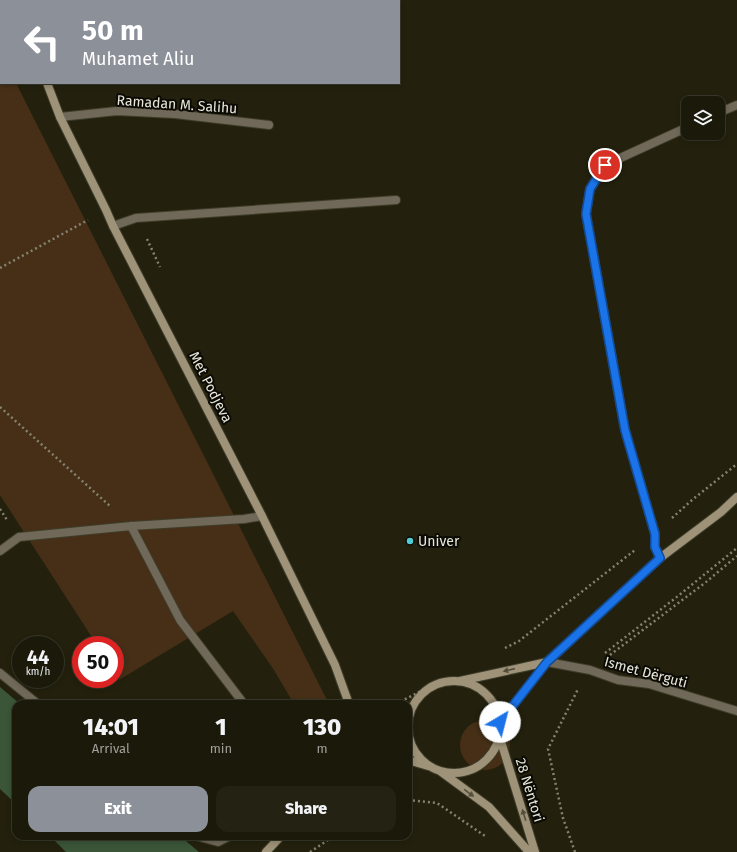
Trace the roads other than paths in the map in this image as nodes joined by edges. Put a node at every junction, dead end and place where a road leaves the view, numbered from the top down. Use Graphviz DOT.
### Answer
graph roads {
  1 [pos="47,84"];
  2 [pos="737,105"];
  3 [pos="725,110"];
  4 [pos="60,117"];
  5 [pos="269,125"];
  6 [pos="681,130"];
  7 [pos="396,200"];
  8 [pos="113,226"];
  9 [pos="737,497"];
  10 [pos="262,516"];
  11 [pos="132,526"];
  12 [pos="0,551"];
  13 [pos="660,558"];
  14 [pos="547,662"];
  15 [pos="0,673"];
  16 [pos="457,681"];
  17 [pos="33,700"];
  18 [pos="241,700"];
  19 [pos="348,700"];
  20 [pos="412,708"];
  21 [pos="737,711"];
  22 [pos="500,722"];
  23 [pos="499,735"];
  24 [pos="412,743"];
  25 [pos="412,761"];
  26 [pos="435,768"];
  27 [pos="211,840"];
  28 [pos="222,840"];
  29 [pos="277,840"];
  30 [pos="266,852"];
  31 [pos="529,852"];
  32 [pos="535,852"];
  1 -- 4 [label="main road, Met Podjeva"];
  2 -- 3 [label="street"];
  4 -- 5 [label="street, Ramadan M. Salihu"];
  4 -- 8 [label="main road, Met Podjeva"];
  6 -- 13 [label="street"];
  7 -- 8 [label="street"];
  8 -- 10 [label="main road, Met Podjeva"];
  9 -- 13 [label="main road"];
  10 -- 11 [label="street"];
  10 -- 19 [label="main road, Met Podjeva"];
  11 -- 12 [label="street"];
  11 -- 18 [label="street"];
  13 -- 14 [label="main road"];
  14 -- 16 [label="main road, one-way"];
  14 -- 21 [label="street, Ismet Dërguti"];
  14 -- 22 [label="main road"];
  15 -- 17 [label="street"];
  16 -- 20 [label="main road"];
  16 -- 22 [label="main road"];
  22 -- 23 [label="main road"];
  23 -- 26 [label="main road"];
  32 -- 23 [label="main road, 28 Nëntori, one-way"];
  24 -- 26 [label="main road"];
  25 -- 26 [label="main road"];
  26 -- 31 [label="main road, 28 Nëntori, one-way"];
  27 -- 28 [label="street"];
  29 -- 30 [label="main road"];
}
